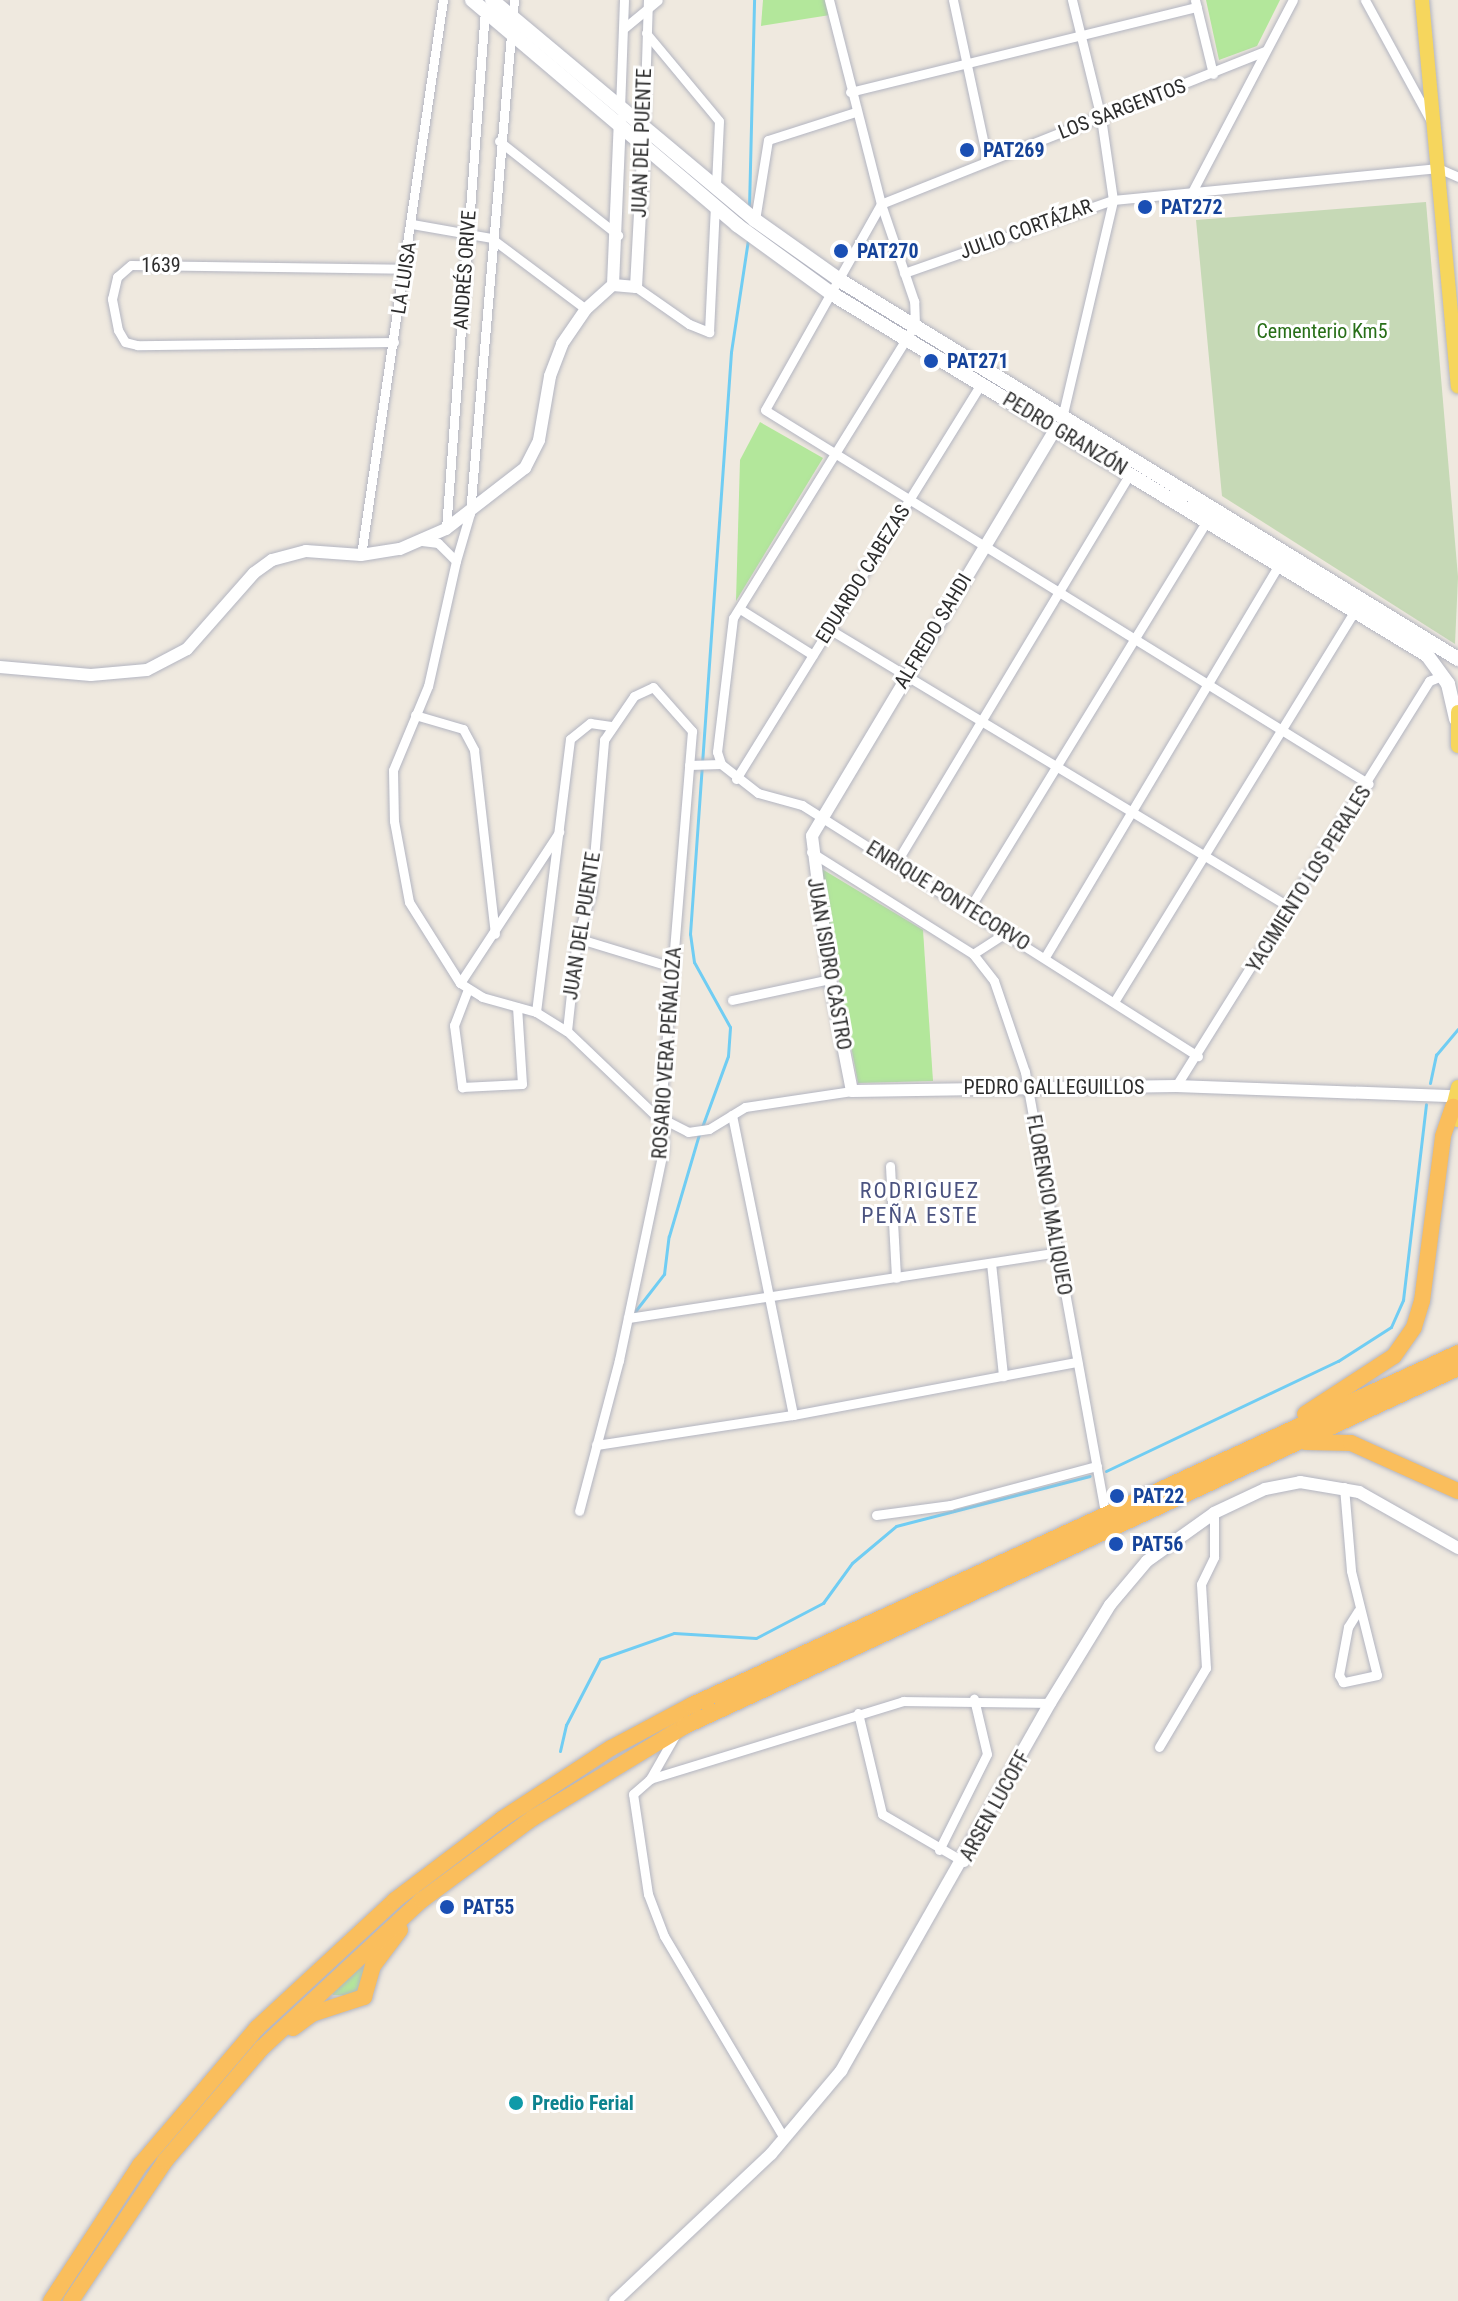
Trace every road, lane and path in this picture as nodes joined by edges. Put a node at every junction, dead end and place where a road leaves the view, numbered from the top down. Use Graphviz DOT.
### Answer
graph roads {
  1 [pos="443,0"];
  2 [pos="472,0"];
  3 [pos="514,0"];
  4 [pos="624,0"];
  5 [pos="658,0"];
  6 [pos="829,0"];
  7 [pos="953,0"];
  8 [pos="1072,0"];
  9 [pos="1293,0"];
  10 [pos="1365,0"];
  11 [pos="1422,0"];
  12 [pos="1196,4"];
  13 [pos="488,5"];
  14 [pos="648,5"];
  15 [pos="509,15"];
  16 [pos="623,29"];
  17 [pos="508,31"];
  18 [pos="646,33"];
  19 [pos="1081,38"];
  20 [pos="1265,51"];
  21 [pos="966,67"];
  22 [pos="1213,74"];
  23 [pos="850,92"];
  24 [pos="620,109"];
  25 [pos="855,112"];
  26 [pos="1101,118"];
  27 [pos="620,124"];
  28 [pos="644,126"];
  29 [pos="1434,126"];
  30 [pos="499,141"];
  31 [pos="644,145"];
  32 [pos="987,158"];
  33 [pos="1438,168"];
  34 [pos="1458,177"];
  35 [pos="716,184"];
  36 [pos="1192,192"];
  37 [pos="1113,200"];
  38 [pos="881,204"];
  39 [pos="715,206"];
  40 [pos="755,220"];
  41 [pos="412,224"];
  42 [pos="618,235"];
  43 [pos="468,238"];
  44 [pos="491,238"];
  45 [pos="404,269"];
  46 [pos="904,273"];
  47 [pos="841,281"];
  48 [pos="613,285"];
  49 [pos="636,287"];
  50 [pos="832,294"];
  51 [pos="586,309"];
  52 [pos="915,325"];
  53 [pos="908,339"];
  54 [pos="394,342"];
  55 [pos="990,369"];
  56 [pos="981,383"];
  57 [pos="1458,386"];
  58 [pos="1064,413"];
  59 [pos="1056,428"];
  60 [pos="837,456"];
  61 [pos="1130,473"];
  62 [pos="909,501"];
  63 [pos="470,513"];
  64 [pos="1207,520"];
  65 [pos="446,529"];
  66 [pos="422,541"];
  67 [pos="984,547"];
  68 [pos="361,555"];
  69 [pos="456,561"];
  70 [pos="1279,564"];
  71 [pos="1058,593"];
  72 [pos="740,609"];
  73 [pos="1355,611"];
  74 [pos="829,629"];
  75 [pos="1134,640"];
  76 [pos="813,655"];
  77 [pos="1458,659"];
  78 [pos="0,667"];
  79 [pos="1444,675"];
  80 [pos="906,676"];
  81 [pos="1207,685"];
  82 [pos="415,715"];
  83 [pos="1457,716"];
  84 [pos="981,721"];
  85 [pos="611,726"];
  86 [pos="1281,731"];
  87 [pos="1458,746"];
  88 [pos="721,764"];
  89 [pos="689,765"];
  90 [pos="1057,766"];
  91 [pos="736,779"];
  92 [pos="1369,784"];
  93 [pos="1132,811"];
  94 [pos="821,817"];
  95 [pos="562,827"];
  96 [pos="812,836"];
  97 [pos="811,852"];
  98 [pos="1205,855"];
  99 [pos="896,863"];
  100 [pos="1291,908"];
  101 [pos="969,909"];
  102 [pos="1007,932"];
  103 [pos="495,934"];
  104 [pos="577,938"];
  105 [pos="973,954"];
  106 [pos="1045,957"];
  107 [pos="672,967"];
  108 [pos="830,979"];
  109 [pos="464,986"];
  110 [pos="732,1000"];
  111 [pos="1114,1002"];
  112 [pos="517,1007"];
  113 [pos="536,1012"];
  114 [pos="567,1031"];
  115 [pos="1198,1056"];
  116 [pos="1027,1085"];
  117 [pos="1176,1086"];
  118 [pos="852,1091"];
  119 [pos="1456,1102"];
  120 [pos="732,1115"];
  121 [pos="663,1119"];
  122 [pos="890,1166"];
  123 [pos="1057,1252"];
  124 [pos="991,1263"];
  125 [pos="896,1278"];
  126 [pos="772,1295"];
  127 [pos="628,1318"];
  128 [pos="1458,1353"];
  129 [pos="1077,1362"];
  130 [pos="1458,1368"];
  131 [pos="1003,1376"];
  132 [pos="793,1415"];
  133 [pos="596,1445"];
  134 [pos="1255,1447"];
  135 [pos="1281,1450"];
  136 [pos="1097,1466"];
  137 [pos="1344,1487"];
  138 [pos="1458,1491"];
  139 [pos="579,1511"];
  140 [pos="1214,1513"];
  141 [pos="1105,1514"];
  142 [pos="876,1515"];
  143 [pos="1455,1545"];
  144 [pos="1358,1611"];
  145 [pos="974,1699"];
  146 [pos="1050,1703"];
  147 [pos="858,1713"];
  148 [pos="678,1729"];
  149 [pos="1159,1747"];
  150 [pos="650,1779"];
  151 [pos="939,1850"];
  152 [pos="964,1862"];
  153 [pos="422,1900"];
  154 [pos="262,2048"];
  155 [pos="784,2138"];
  156 [pos="51,2301"];
  157 [pos="71,2301"];
  158 [pos="615,2301"];
  1 -- 41 [label="street, LA LUISA"];
  2 -- 13 [label="main road, PEDRO GRANZÓN"];
  3 -- 15 [label="street, ANDRÉS ORIVE"];
  4 -- 16 [label="street, JUAN DEL PUENTE"];
  5 -- 14 [label="street"];
  6 -- 23 [label="street"];
  7 -- 21 [label="street"];
  8 -- 19 [label="street"];
  9 -- 20 [label="street"];
  10 -- 29 [label="street"];
  11 -- 29 [label="main road"];
  12 -- 19 [label="street"];
  12 -- 22 [label="street"];
  13 -- 15 [label="main road, PEDRO GRANZÓN"];
  13 -- 17 [label="main road, PEDRO GRANZÓN"];
  13 -- 43 [label="street, ANDRÉS ORIVE"];
  14 -- 16 [label="street"];
  14 -- 18 [label="street, JUAN DEL PUENTE"];
  15 -- 17 [label="street, ANDRÉS ORIVE"];
  15 -- 24 [label="main road, PEDRO GRANZÓN"];
  16 -- 24 [label="street, JUAN DEL PUENTE"];
  17 -- 27 [label="main road, PEDRO GRANZÓN"];
  17 -- 30 [label="street, ANDRÉS ORIVE"];
  18 -- 28 [label="street, JUAN DEL PUENTE"];
  18 -- 35 [label="street"];
  19 -- 21 [label="street"];
  19 -- 26 [label="street"];
  20 -- 22 [label="street, LOS SARGENTOS"];
  20 -- 36 [label="street"];
  21 -- 23 [label="street"];
  21 -- 32 [label="street"];
  22 -- 26 [label="street, LOS SARGENTOS"];
  23 -- 25 [label="street"];
  24 -- 27 [label="street, JUAN DEL PUENTE"];
  24 -- 28 [label="main road, PEDRO GRANZÓN"];
  25 -- 38 [label="street"];
  25 -- 40 [label="street"];
  26 -- 32 [label="street, LOS SARGENTOS"];
  26 -- 37 [label="street"];
  27 -- 31 [label="main road, PEDRO GRANZÓN"];
  27 -- 42 [label="street, JUAN DEL PUENTE"];
  28 -- 31 [label="street, JUAN DEL PUENTE"];
  28 -- 35 [label="main road, PEDRO GRANZÓN"];
  29 -- 33 [label="main road"];
  30 -- 42 [label="street"];
  30 -- 44 [label="street, ANDRÉS ORIVE"];
  31 -- 39 [label="main road, PEDRO GRANZÓN"];
  31 -- 49 [label="street, JUAN DEL PUENTE"];
  32 -- 38 [label="street, LOS SARGENTOS"];
  33 -- 34 [label="street"];
  33 -- 36 [label="street, JULIO CORTÁZAR"];
  33 -- 57 [label="main road"];
  35 -- 40 [label="main road, PEDRO GRANZÓN"];
  36 -- 37 [label="street, JULIO CORTÁZAR"];
  37 -- 46 [label="street, JULIO CORTÁZAR"];
  37 -- 58 [label="street"];
  38 -- 46 [label="street"];
  38 -- 47 [label="street"];
  39 -- 49 [label="street"];
  39 -- 50 [label="main road, PEDRO GRANZÓN"];
  40 -- 47 [label="main road, PEDRO GRANZÓN"];
  41 -- 43 [label="street"];
  41 -- 45 [label="street, LA LUISA"];
  42 -- 48 [label="street, JUAN DEL PUENTE"];
  43 -- 44 [label="street"];
  43 -- 65 [label="street, ANDRÉS ORIVE"];
  44 -- 51 [label="street"];
  44 -- 63 [label="street, ANDRÉS ORIVE"];
  45 -- 54 [label="street, LA LUISA"];
  45 -- 54 [label="street, 1639"];
  46 -- 52 [label="street"];
  47 -- 50 [label="street"];
  47 -- 52 [label="main road, PEDRO GRANZÓN"];
  48 -- 49 [label="street"];
  48 -- 51 [label="street"];
  50 -- 53 [label="main road, PEDRO GRANZÓN"];
  50 -- 60 [label="street"];
  51 -- 63 [label="street"];
  52 -- 53 [label="street"];
  52 -- 55 [label="main road, PEDRO GRANZÓN"];
  53 -- 56 [label="main road, PEDRO GRANZÓN"];
  53 -- 60 [label="street"];
  54 -- 68 [label="street, LA LUISA"];
  55 -- 56 [label="street, EDUARDO CABEZAS"];
  55 -- 58 [label="main road, PEDRO GRANZÓN"];
  56 -- 59 [label="main road, PEDRO GRANZÓN"];
  56 -- 62 [label="street, EDUARDO CABEZAS"];
  58 -- 59 [label="street"];
  58 -- 77 [label="main road, PEDRO GRANZÓN"];
  59 -- 61 [label="main road, PEDRO GRANZÓN"];
  59 -- 67 [label="street, ALFREDO SAHDI"];
  60 -- 62 [label="street"];
  60 -- 72 [label="street"];
  61 -- 64 [label="main road, PEDRO GRANZÓN"];
  61 -- 71 [label="street"];
  62 -- 67 [label="street"];
  62 -- 74 [label="street, EDUARDO CABEZAS"];
  63 -- 65 [label="street"];
  63 -- 69 [label="street, ANDRÉS ORIVE"];
  64 -- 70 [label="main road, PEDRO GRANZÓN"];
  64 -- 75 [label="street"];
  65 -- 66 [label="street"];
  66 -- 68 [label="street"];
  66 -- 69 [label="street"];
  67 -- 71 [label="street"];
  67 -- 80 [label="street, ALFREDO SAHDI"];
  68 -- 78 [label="street"];
  69 -- 82 [label="street, ANDRÉS ORIVE"];
  70 -- 73 [label="main road, PEDRO GRANZÓN"];
  70 -- 81 [label="street"];
  71 -- 75 [label="street"];
  71 -- 84 [label="street"];
  72 -- 76 [label="street"];
  72 -- 88 [label="street"];
  73 -- 79 [label="main road, PEDRO GRANZÓN"];
  73 -- 86 [label="street"];
  74 -- 76 [label="street, EDUARDO CABEZAS"];
  74 -- 80 [label="street"];
  75 -- 81 [label="street"];
  75 -- 90 [label="street"];
  76 -- 91 [label="street, EDUARDO CABEZAS"];
  79 -- 83 [label="main road"];
  79 -- 92 [label="street, YACIMIENTO LOS PERALES"];
  80 -- 84 [label="street"];
  80 -- 94 [label="street, ALFREDO SAHDI"];
  81 -- 86 [label="street"];
  81 -- 93 [label="street"];
  82 -- 103 [label="street"];
  82 -- 109 [label="street, ANDRÉS ORIVE"];
  83 -- 87 [label="main road"];
  84 -- 90 [label="street"];
  84 -- 99 [label="street"];
  85 -- 89 [label="street, ROSARIO VERA PEÑALOZA"];
  85 -- 95 [label="street, JUAN DEL PUENTE"];
  85 -- 104 [label="street, JUAN DEL PUENTE"];
  86 -- 92 [label="street"];
  86 -- 98 [label="street"];
  88 -- 89 [label="street"];
  88 -- 91 [label="street, ENRIQUE PONTECORVO"];
  89 -- 107 [label="street, ROSARIO VERA PEÑALOZA"];
  90 -- 93 [label="street"];
  90 -- 101 [label="street"];
  91 -- 94 [label="street, ENRIQUE PONTECORVO"];
  92 -- 100 [label="street, YACIMIENTO LOS PERALES"];
  93 -- 98 [label="street"];
  93 -- 106 [label="street"];
  94 -- 96 [label="street, ALFREDO SAHDI"];
  94 -- 99 [label="street, ENRIQUE PONTECORVO"];
  95 -- 103 [label="street"];
  95 -- 113 [label="street, JUAN DEL PUENTE"];
  96 -- 97 [label="street, JUAN ISIDRO CASTRO"];
  97 -- 105 [label="street, FLORENCIO MALIQUEO"];
  97 -- 108 [label="street, JUAN ISIDRO CASTRO"];
  98 -- 100 [label="street"];
  98 -- 111 [label="street"];
  99 -- 101 [label="street, ENRIQUE PONTECORVO"];
  100 -- 115 [label="street, YACIMIENTO LOS PERALES"];
  101 -- 102 [label="street, ENRIQUE PONTECORVO"];
  102 -- 105 [label="street"];
  102 -- 106 [label="street, ENRIQUE PONTECORVO"];
  103 -- 109 [label="street"];
  104 -- 107 [label="street"];
  104 -- 114 [label="street, JUAN DEL PUENTE"];
  105 -- 116 [label="street, FLORENCIO MALIQUEO"];
  106 -- 111 [label="street, ENRIQUE PONTECORVO"];
  107 -- 121 [label="street, ROSARIO VERA PEÑALOZA"];
  108 -- 110 [label="street"];
  108 -- 118 [label="street, JUAN ISIDRO CASTRO"];
  109 -- 112 [label="street"];
  109 -- 112 [label="street"];
  111 -- 115 [label="street, ENRIQUE PONTECORVO"];
  112 -- 113 [label="street"];
  113 -- 114 [label="street"];
  114 -- 121 [label="street"];
  115 -- 117 [label="street, YACIMIENTO LOS PERALES"];
  116 -- 117 [label="street, PEDRO GALLEGUILLOS"];
  116 -- 118 [label="street, PEDRO GALLEGUILLOS"];
  116 -- 123 [label="street, FLORENCIO MALIQUEO"];
  117 -- 119 [label="street, PEDRO GALLEGUILLOS"];
  118 -- 120 [label="street, PEDRO GALLEGUILLOS"];
  119 -- 134 [label="highway"];
  120 -- 121 [label="street, PEDRO GALLEGUILLOS"];
  120 -- 126 [label="street"];
  121 -- 127 [label="street, ROSARIO VERA PEÑALOZA"];
  122 -- 125 [label="street"];
  123 -- 124 [label="street"];
  123 -- 129 [label="street, FLORENCIO MALIQUEO"];
  124 -- 125 [label="street"];
  124 -- 131 [label="street"];
  125 -- 126 [label="street"];
  126 -- 127 [label="street"];
  126 -- 132 [label="street"];
  127 -- 133 [label="street, ROSARIO VERA PEÑALOZA"];
  128 -- 134 [label="highway"];
  129 -- 131 [label="street"];
  129 -- 136 [label="street, FLORENCIO MALIQUEO"];
  130 -- 135 [label="highway"];
  131 -- 132 [label="street"];
  132 -- 133 [label="street"];
  133 -- 139 [label="street, ROSARIO VERA PEÑALOZA"];
  134 -- 141 [label="highway"];
  135 -- 138 [label="highway"];
  135 -- 148 [label="highway"];
  136 -- 141 [label="street, FLORENCIO MALIQUEO"];
  136 -- 142 [label="street"];
  137 -- 140 [label="street, ARSEN LUCOFF"];
  137 -- 143 [label="street, ARSEN LUCOFF"];
  137 -- 144 [label="street"];
  140 -- 146 [label="street, ARSEN LUCOFF"];
  140 -- 149 [label="street"];
  141 -- 156 [label="highway"];
  144 -- 144 [label="street"];
  145 -- 146 [label="street"];
  145 -- 147 [label="street"];
  145 -- 151 [label="street"];
  146 -- 152 [label="street, ARSEN LUCOFF"];
  147 -- 150 [label="street"];
  147 -- 151 [label="street"];
  148 -- 150 [label="street"];
  148 -- 153 [label="highway"];
  150 -- 155 [label="street"];
  151 -- 152 [label="street"];
  152 -- 155 [label="street, ARSEN LUCOFF"];
  153 -- 154 [label="highway"];
  153 -- 154 [label="highway"];
  154 -- 157 [label="highway"];
  155 -- 158 [label="street, ARSEN LUCOFF"];
}
